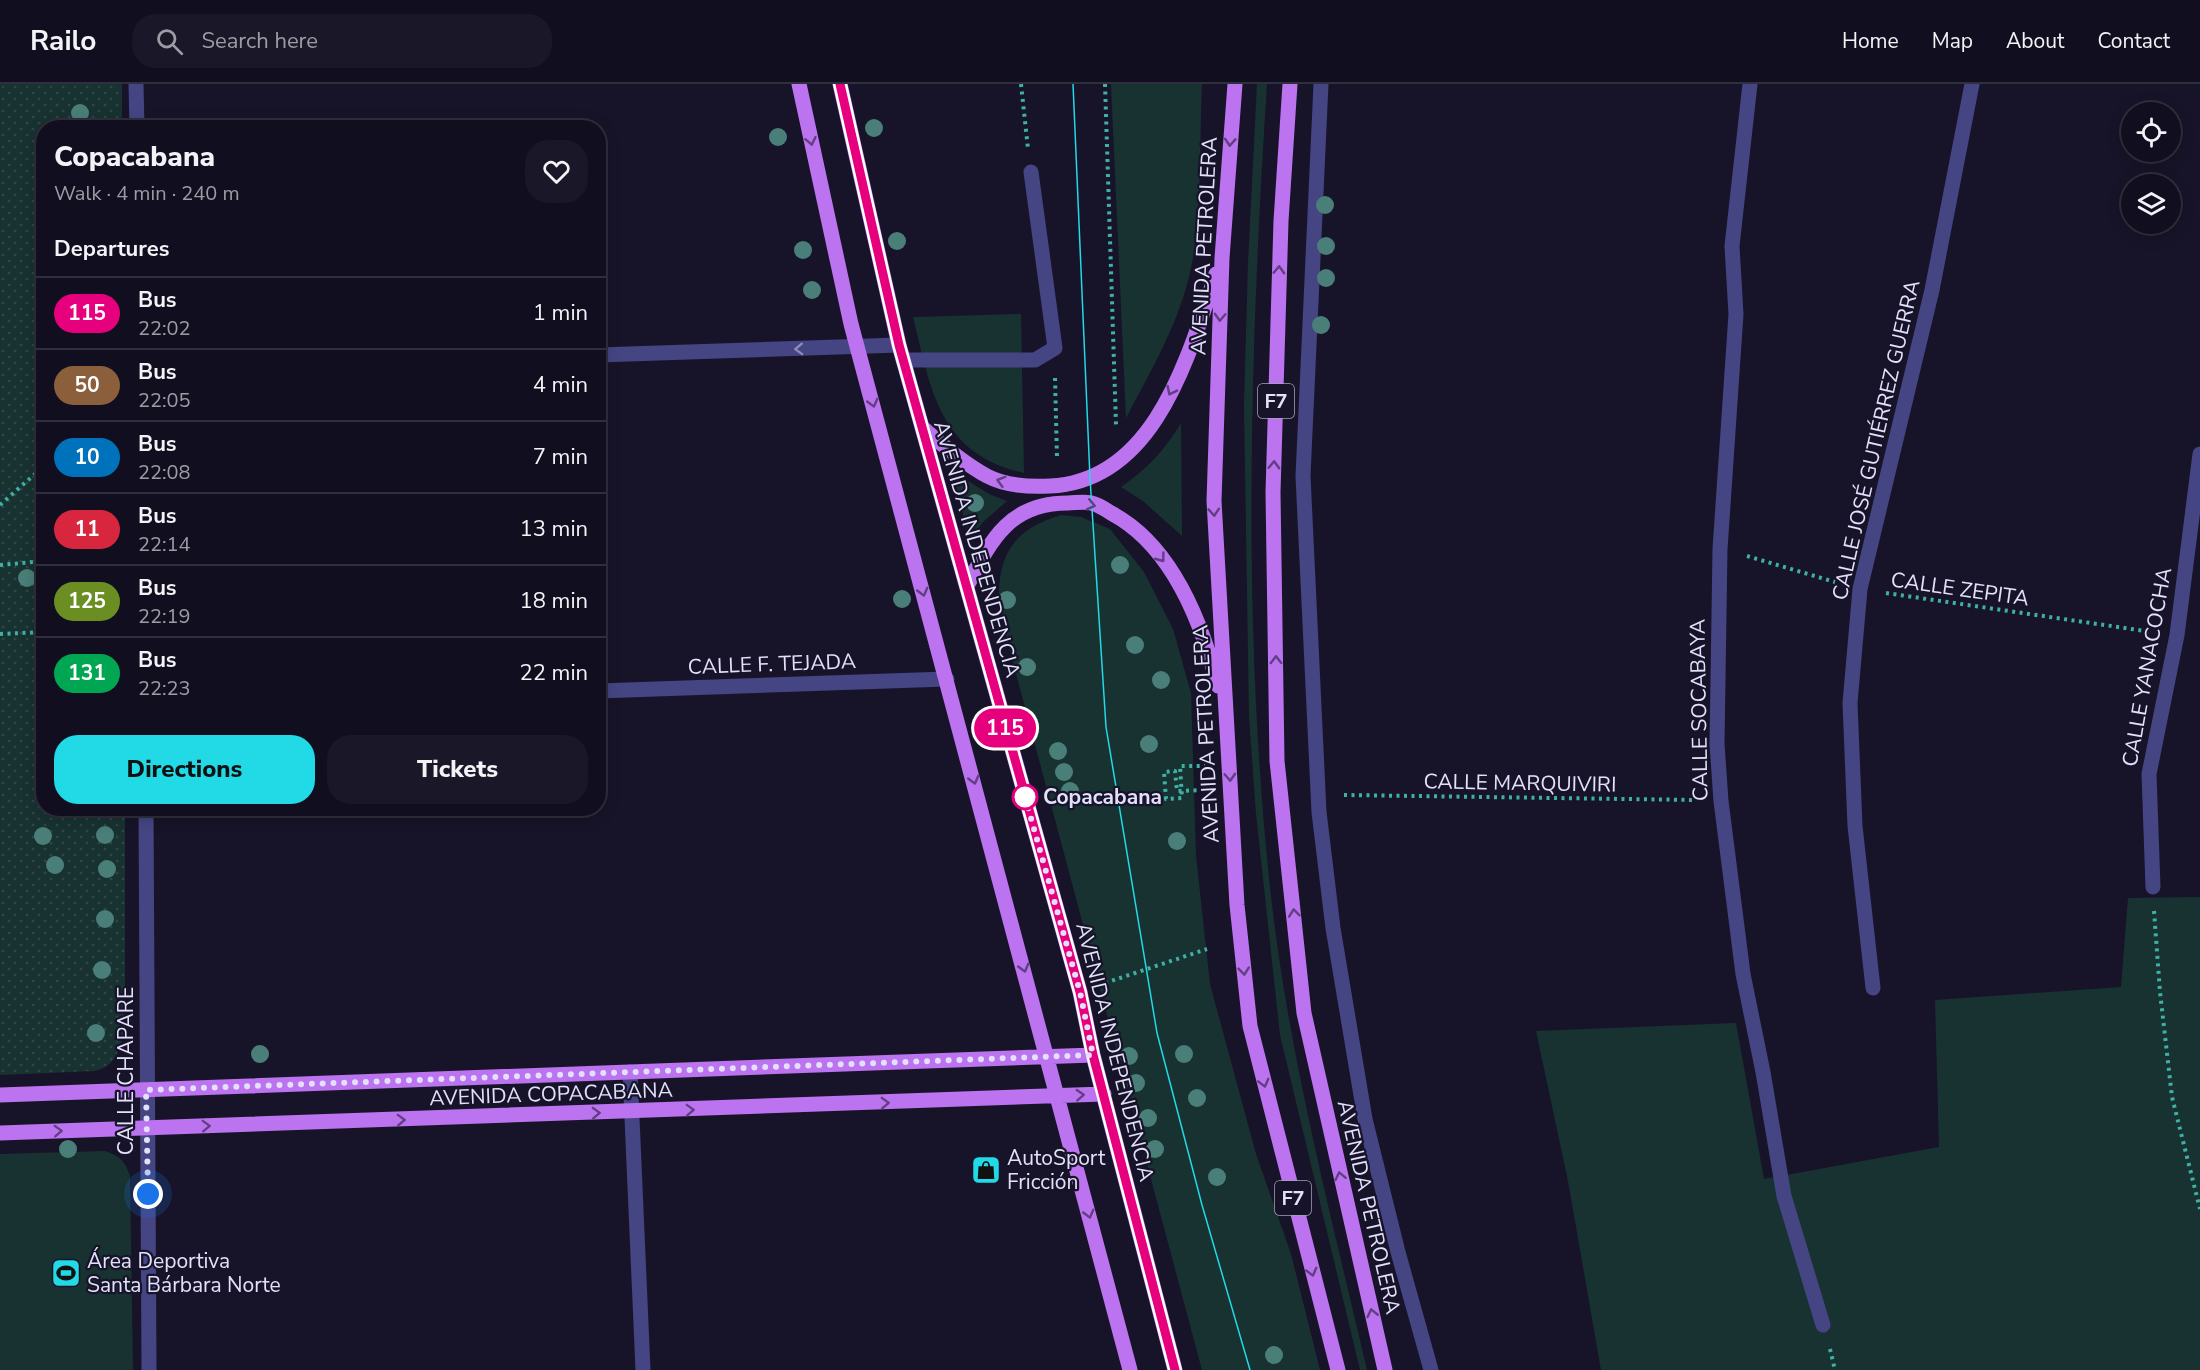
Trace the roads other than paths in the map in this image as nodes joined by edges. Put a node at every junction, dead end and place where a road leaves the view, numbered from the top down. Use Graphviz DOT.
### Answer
graph roads {
  1 [pos="136,84"];
  2 [pos="799,84"];
  3 [pos="840,84"];
  4 [pos="1235,84"];
  5 [pos="1290,84"];
  6 [pos="1321,84"];
  7 [pos="1750,84"];
  8 [pos="1972,84"];
  9 [pos="137,120"];
  10 [pos="1030,172"];
  11 [pos="1222,258"];
  12 [pos="857,347"];
  13 [pos="901,352"];
  14 [pos="606,355"];
  15 [pos="922,427"];
  16 [pos="2200,454"];
  17 [pos="967,586"];
  18 [pos="947,679"];
  19 [pos="606,691"];
  20 [pos="1227,718"];
  21 [pos="146,816"];
  22 [pos="2153,887"];
  23 [pos="1873,988"];
  24 [pos="1093,1055"];
  25 [pos="1047,1056"];
  26 [pos="630,1072"];
  27 [pos="146,1090"];
  28 [pos="1104,1094"];
  29 [pos="0,1095"];
  30 [pos="1057,1097"];
  31 [pos="631,1112"];
  32 [pos="147,1128"];
  33 [pos="0,1132"];
  34 [pos="1823,1325"];
  35 [pos="149,1370"];
  36 [pos="643,1370"];
  37 [pos="1130,1370"];
  38 [pos="1175,1370"];
  39 [pos="1338,1370"];
  40 [pos="1385,1370"];
  41 [pos="1431,1370"];
  1 -- 9 [label="street"];
  2 -- 12 [label="main road, one-way"];
  3 -- 13 [label="main road, AVENIDA INDEPENDENCIA"];
  4 -- 11 [label="main road, AVENIDA PETROLERA / F7, one-way"];
  40 -- 5 [label="main road, AVENIDA PETROLERA / F7, one-way"];
  6 -- 41 [label="street"];
  7 -- 34 [label="street, CALLE SOCABAYA"];
  8 -- 23 [label="street, CALLE JOSÉ GUTIÉRREZ GUERRA"];
  10 -- 13 [label="street"];
  11 -- 15 [label="main road, one-way"];
  11 -- 20 [label="main road, AVENIDA PETROLERA / F7, one-way"];
  12 -- 13 [label="street"];
  12 -- 14 [label="street, one-way"];
  12 -- 18 [label="main road, one-way"];
  13 -- 15 [label="main road, AVENIDA INDEPENDENCIA"];
  15 -- 17 [label="main road, AVENIDA INDEPENDENCIA"];
  16 -- 22 [label="street, CALLE YANACOCHA"];
  17 -- 20 [label="main road, one-way"];
  17 -- 24 [label="main road, AVENIDA INDEPENDENCIA"];
  18 -- 19 [label="street, CALLE F. TEJADA"];
  18 -- 25 [label="main road, one-way"];
  20 -- 39 [label="main road, AVENIDA PETROLERA / F7, one-way"];
  21 -- 27 [label="street, CALLE CHAPARE"];
  24 -- 25 [label="main road, AVENIDA COPACABANA"];
  24 -- 28 [label="main road, AVENIDA INDEPENDENCIA"];
  25 -- 26 [label="main road, AVENIDA COPACABANA"];
  25 -- 30 [label="main road"];
  26 -- 27 [label="main road, AVENIDA COPACABANA"];
  26 -- 31 [label="street"];
  27 -- 29 [label="main road, AVENIDA COPACABANA"];
  27 -- 32 [label="street, CALLE CHAPARE"];
  30 -- 28 [label="main road, AVENIDA COPACABANA, one-way"];
  28 -- 38 [label="main road, AVENIDA INDEPENDENCIA"];
  31 -- 30 [label="main road, AVENIDA COPACABANA, one-way"];
  30 -- 37 [label="main road, one-way"];
  32 -- 31 [label="main road, AVENIDA COPACABANA, one-way"];
  31 -- 36 [label="street"];
  33 -- 32 [label="main road, AVENIDA COPACABANA, one-way"];
  32 -- 35 [label="street, CALLE CHAPARE"];
}
